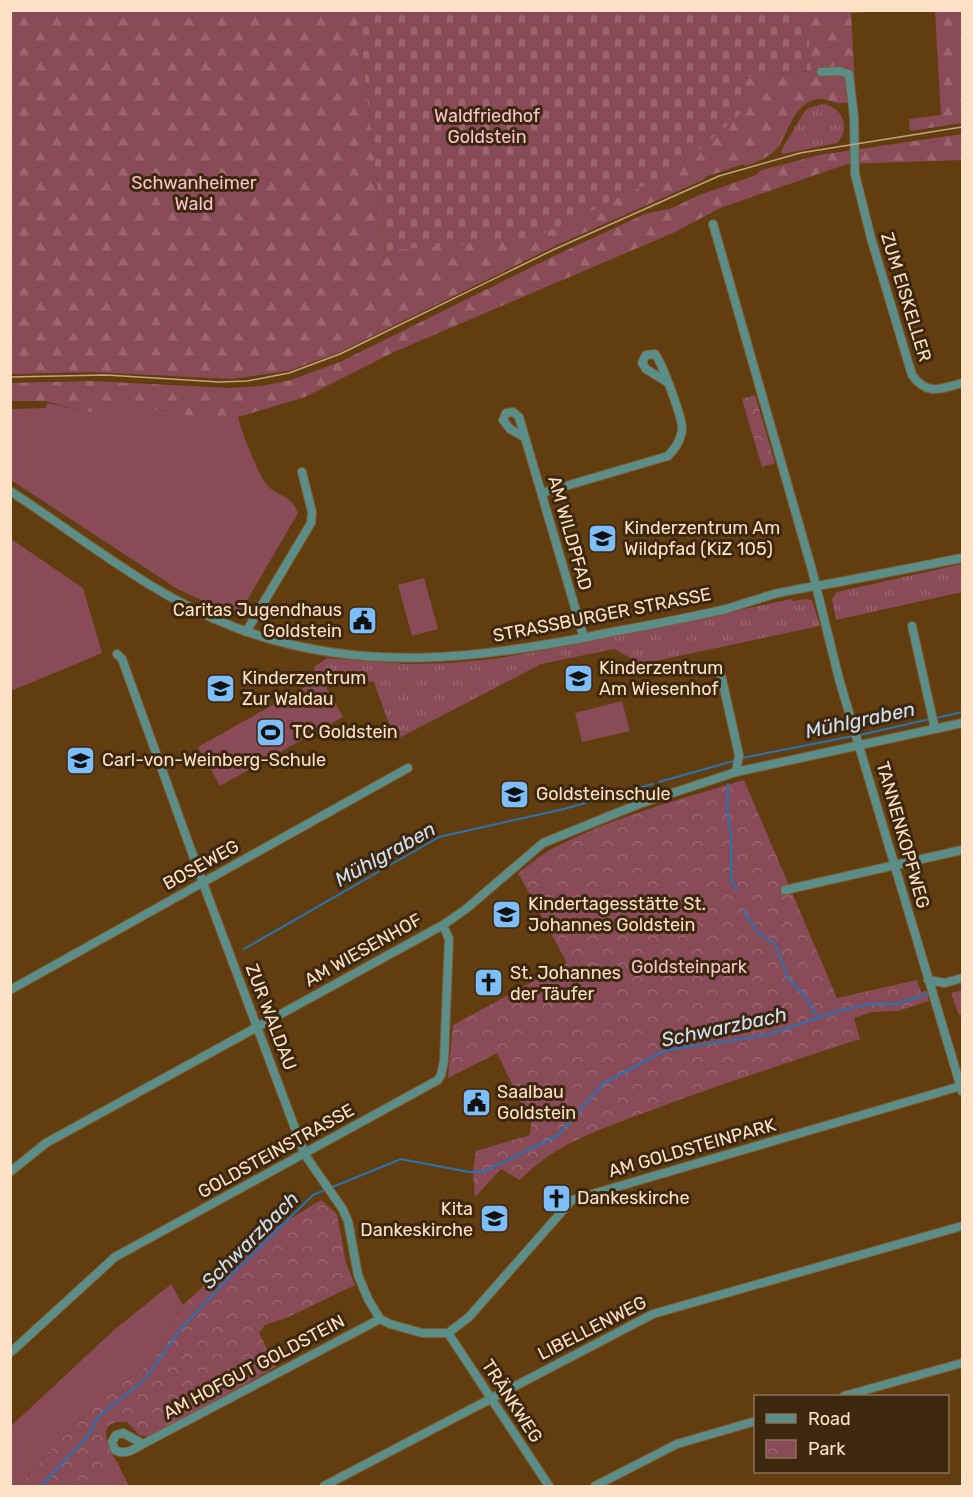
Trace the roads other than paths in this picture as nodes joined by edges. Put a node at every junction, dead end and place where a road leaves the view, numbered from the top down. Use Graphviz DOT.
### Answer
graph roads {
  1 [pos="821,72"];
  2 [pos="713,224"];
  3 [pos="667,382"];
  4 [pos="963,383"];
  5 [pos="524,437"];
  6 [pos="302,472"];
  7 [pos="10,491"];
  8 [pos="542,493"];
  9 [pos="963,558"];
  10 [pos="816,587"];
  11 [pos="912,626"];
  12 [pos="246,632"];
  13 [pos="584,638"];
  14 [pos="117,654"];
  15 [pos="721,675"];
  16 [pos="963,723"];
  17 [pos="934,727"];
  18 [pos="861,745"];
  19 [pos="408,768"];
  20 [pos="736,772"];
  21 [pos="963,850"];
  22 [pos="895,866"];
  23 [pos="203,883"];
  24 [pos="785,890"];
  25 [pos="443,925"];
  26 [pos="963,978"];
  27 [pos="928,980"];
  28 [pos="10,990"];
  29 [pos="257,1027"];
  30 [pos="962,1089"];
  31 [pos="305,1155"];
  32 [pos="10,1172"];
  33 [pos="963,1226"];
  34 [pos="380,1319"];
  35 [pos="448,1333"];
  36 [pos="10,1353"];
  37 [pos="963,1363"];
  38 [pos="848,1395"];
  39 [pos="490,1399"];
  40 [pos="754,1422"];
  41 [pos="143,1444"];
  42 [pos="324,1486"];
  43 [pos="549,1486"];
  44 [pos="595,1486"];
  1 -- 4 [label="street, ZUM EISKELLER"];
  2 -- 10 [label="street, TANNENKOPFWEG"];
  3 -- 8 [label="street"];
  5 -- 8 [label="street, AM WILDPFAD"];
  6 -- 12 [label="street"];
  7 -- 12 [label="street, STRASSBURGER STRASSE"];
  8 -- 13 [label="street, AM WILDPFAD"];
  9 -- 10 [label="street, STRASSBURGER STRASSE"];
  10 -- 13 [label="street, STRASSBURGER STRASSE"];
  10 -- 18 [label="street, TANNENKOPFWEG"];
  11 -- 17 [label="street"];
  12 -- 13 [label="street, STRASSBURGER STRASSE"];
  14 -- 23 [label="street, ZUR WALDAU"];
  15 -- 20 [label="street"];
  16 -- 17 [label="street, AM WIESENHOF"];
  17 -- 18 [label="street, AM WIESENHOF"];
  18 -- 20 [label="street, AM WIESENHOF"];
  18 -- 22 [label="street, TANNENKOPFWEG"];
  19 -- 23 [label="street, BOSEWEG"];
  20 -- 25 [label="street, AM WIESENHOF"];
  21 -- 22 [label="street"];
  22 -- 24 [label="street"];
  22 -- 27 [label="street, TANNENKOPFWEG"];
  23 -- 28 [label="street, BOSEWEG"];
  23 -- 29 [label="street, ZUR WALDAU"];
  25 -- 29 [label="street, AM WIESENHOF"];
  25 -- 31 [label="street, GOLDSTEINSTRASSE"];
  26 -- 27 [label="street"];
  27 -- 30 [label="street, TANNENKOPFWEG"];
  29 -- 31 [label="street, ZUR WALDAU"];
  29 -- 32 [label="street, AM WIESENHOF"];
  30 -- 35 [label="street, AM GOLDSTEINPARK"];
  31 -- 34 [label="street, ZUR WALDAU"];
  31 -- 36 [label="street, GOLDSTEINSTRASSE"];
  33 -- 39 [label="street, LIBELLENWEG"];
  34 -- 35 [label="street"];
  34 -- 41 [label="street, AM HOFGUT GOLDSTEIN"];
  35 -- 39 [label="street, TRÄNKWEG"];
  37 -- 38 [label="street"];
  39 -- 42 [label="street, LIBELLENWEG"];
  39 -- 43 [label="street, TRÄNKWEG"];
  40 -- 44 [label="street"];
}
